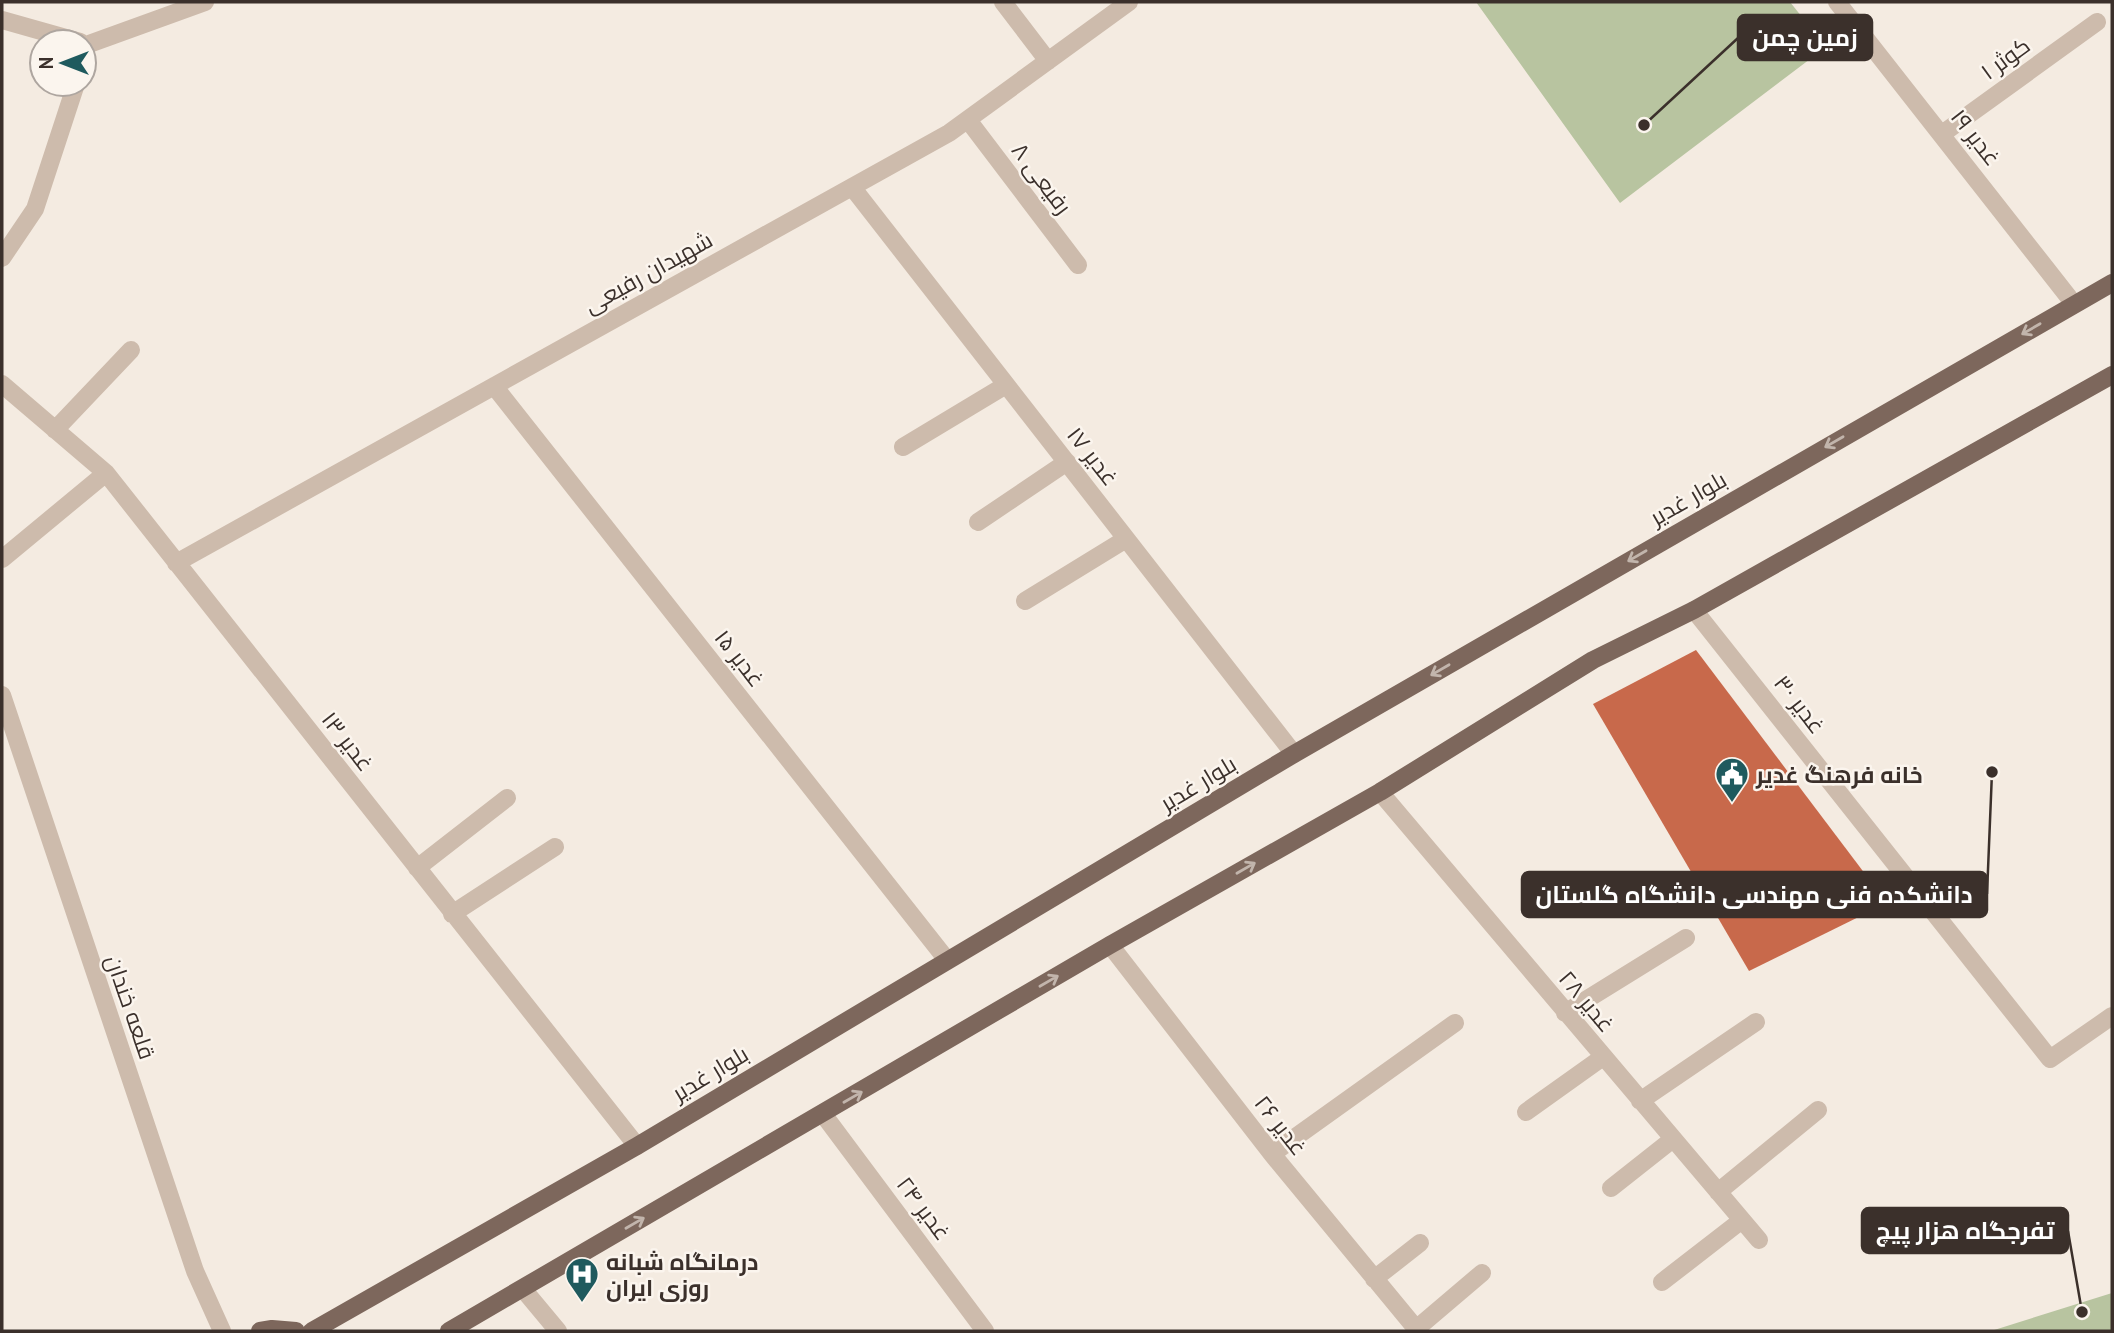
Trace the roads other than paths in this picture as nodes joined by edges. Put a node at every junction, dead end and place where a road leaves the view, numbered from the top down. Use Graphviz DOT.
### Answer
graph roads {
  1 [pos="205,2"];
  2 [pos="1003,2"];
  3 [pos="1129,2"];
  4 [pos="1837,2"];
  5 [pos="2,20"];
  6 [pos="2097,22"];
  7 [pos="28,29"];
  8 [pos="98,42"];
  9 [pos="1048,61"];
  10 [pos="71,98"];
  11 [pos="968,120"];
  12 [pos="1942,134"];
  13 [pos="852,187"];
  14 [pos="2,258"];
  15 [pos="1078,265"];
  16 [pos="2112,283"];
  17 [pos="2074,304"];
  18 [pos="131,350"];
  19 [pos="2112,375"];
  20 [pos="2,384"];
  21 [pos="1006,385"];
  22 [pos="494,386"];
  23 [pos="55,430"];
  24 [pos="903,447"];
  25 [pos="1067,462"];
  26 [pos="106,473"];
  27 [pos="978,522"];
  28 [pos="1126,539"];
  29 [pos="2,559"];
  30 [pos="176,563"];
  31 [pos="1025,601"];
  32 [pos="1694,610"];
  33 [pos="2,695"];
  34 [pos="1294,754"];
  35 [pos="1380,792"];
  36 [pos="507,798"];
  37 [pos="555,846"];
  38 [pos="417,868"];
  39 [pos="452,914"];
  40 [pos="1686,938"];
  41 [pos="1110,945"];
  42 [pos="947,960"];
  43 [pos="1565,1013"];
  44 [pos="2112,1016"];
  45 [pos="1756,1022"];
  46 [pos="1455,1023"];
  47 [pos="1602,1057"];
  48 [pos="1640,1101"];
  49 [pos="1818,1110"];
  50 [pos="1525,1112"];
  51 [pos="823,1114"];
  52 [pos="1673,1139"];
  53 [pos="637,1146"];
  54 [pos="1272,1154"];
  55 [pos="1611,1188"];
  56 [pos="1718,1192"];
  57 [pos="1742,1220"];
  58 [pos="1759,1240"];
  59 [pos="1420,1243"];
  60 [pos="1482,1273"];
  61 [pos="1374,1279"];
  62 [pos="1662,1282"];
  63 [pos="523,1289"];
  64 [pos="1417,1330"];
  65 [pos="222,1331"];
  66 [pos="260,1331"];
  67 [pos="296,1331"];
  68 [pos="312,1331"];
  69 [pos="449,1331"];
  70 [pos="558,1331"];
  71 [pos="985,1331"];
  1 -- 8 [label="street"];
  2 -- 9 [label="street"];
  3 -- 9 [label="street, شهیدان رفیعی"];
  4 -- 12 [label="street, ۱۹ غدیر"];
  5 -- 7 [label="street"];
  6 -- 12 [label="street, ۱ کوثر"];
  9 -- 11 [label="street, شهیدان رفیعی"];
  10 -- 14 [label="street"];
  11 -- 13 [label="street, شهیدان رفیعی"];
  11 -- 15 [label="street, رفیعی ۸"];
  12 -- 17 [label="street, ۱۹ غدیر"];
  13 -- 21 [label="street, ۱۷ غدیر"];
  13 -- 22 [label="street, شهیدان رفیعی"];
  16 -- 17 [label="main road, بلوار غدیر"];
  17 -- 34 [label="main road, بلوار غدیر, one-way"];
  18 -- 23 [label="street"];
  19 -- 32 [label="main road"];
  20 -- 23 [label="street, ۱۳ غدیر"];
  21 -- 24 [label="street"];
  21 -- 25 [label="street, ۱۷ غدیر"];
  22 -- 30 [label="street, شهیدان رفیعی"];
  22 -- 42 [label="street, ۱۵ غدیر"];
  23 -- 26 [label="street, ۱۳ غدیر"];
  25 -- 27 [label="street"];
  25 -- 28 [label="street, ۱۷ غدیر"];
  26 -- 29 [label="street"];
  26 -- 30 [label="street, ۱۳ غدیر"];
  28 -- 31 [label="street"];
  28 -- 34 [label="street, ۱۷ غدیر"];
  30 -- 38 [label="street, ۱۳ غدیر"];
  32 -- 35 [label="main road"];
  32 -- 44 [label="street, غدیر ۳۰"];
  33 -- 65 [label="street, قلعه خندان"];
  34 -- 42 [label="main road, بلوار غدیر"];
  41 -- 35 [label="main road, one-way"];
  35 -- 43 [label="street, ۲۸ غدیر"];
  36 -- 38 [label="street"];
  37 -- 39 [label="street"];
  38 -- 39 [label="street, ۱۳ غدیر"];
  39 -- 53 [label="street, ۱۳ غدیر"];
  40 -- 43 [label="street"];
  51 -- 41 [label="main road, one-way"];
  41 -- 54 [label="street, ۲۶ غدیر"];
  42 -- 53 [label="main road, بلوار غدیر"];
  43 -- 47 [label="street, ۲۸ غدیر"];
  45 -- 48 [label="street"];
  46 -- 54 [label="street"];
  47 -- 48 [label="street, ۲۸ غدیر"];
  47 -- 50 [label="street"];
  48 -- 52 [label="street, ۲۸ غدیر"];
  49 -- 56 [label="street"];
  63 -- 51 [label="main road, one-way"];
  51 -- 71 [label="street, ۲۴ غدیر"];
  52 -- 55 [label="street"];
  52 -- 56 [label="street, ۲۸ غدیر"];
  53 -- 68 [label="main road, بلوار غدیر"];
  54 -- 61 [label="street, ۲۶ غدیر"];
  56 -- 57 [label="street, ۲۸ غدیر"];
  57 -- 58 [label="street, ۲۸ غدیر"];
  57 -- 62 [label="street"];
  59 -- 61 [label="street"];
  60 -- 64 [label="street"];
  61 -- 64 [label="street, ۲۶ غدیر"];
  63 -- 69 [label="main road"];
  63 -- 70 [label="street"];
  66 -- 67 [label="main road"];
}
